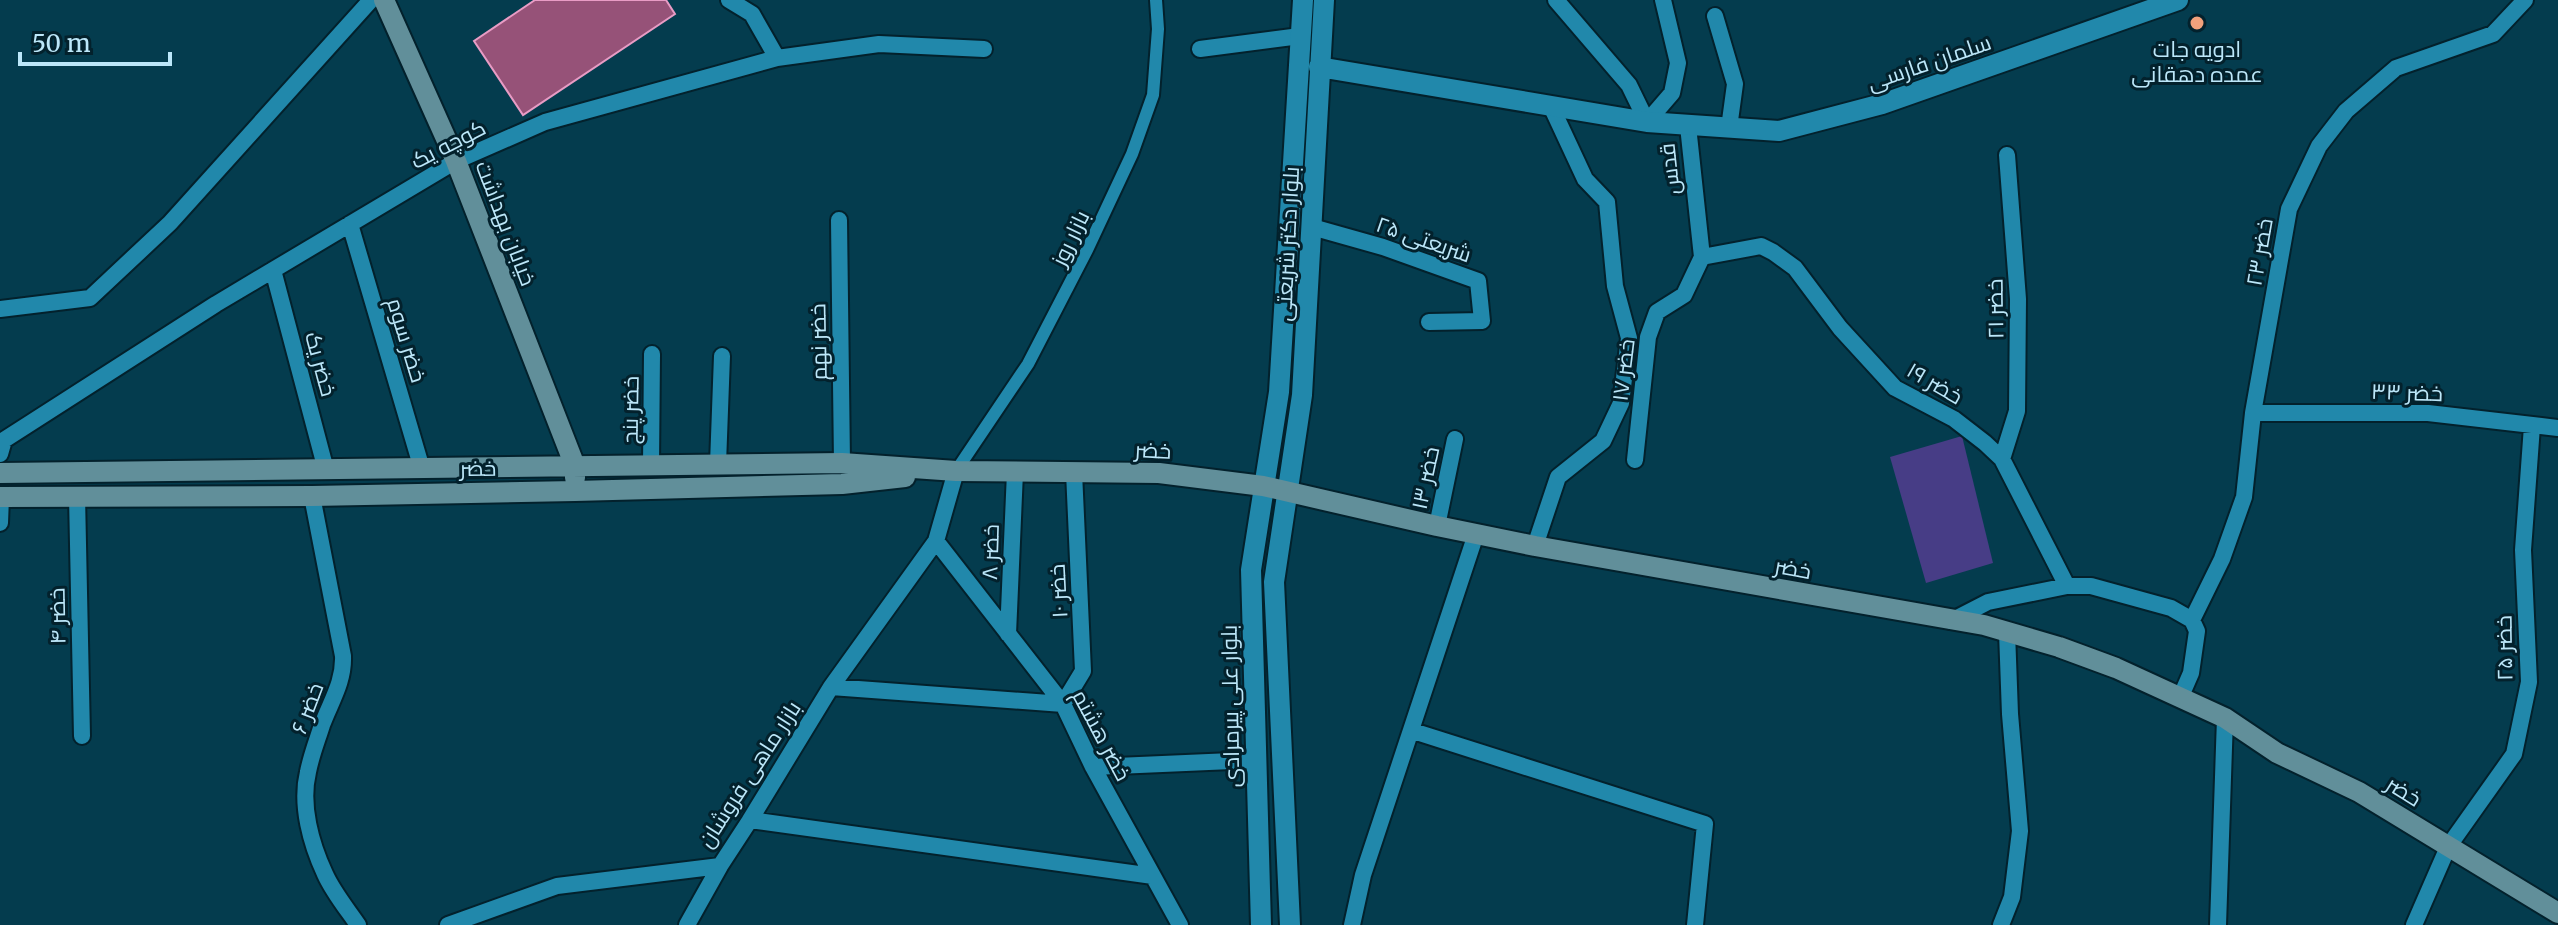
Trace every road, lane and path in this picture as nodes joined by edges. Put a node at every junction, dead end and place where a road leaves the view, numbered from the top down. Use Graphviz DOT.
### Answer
graph roads {
  1 [pos="371,0"];
  2 [pos="384,0"];
  3 [pos="729,0"];
  4 [pos="1156,0"];
  5 [pos="1303,0"];
  6 [pos="1324,0"];
  7 [pos="1556,0"];
  8 [pos="1663,0"];
  9 [pos="2178,0"];
  10 [pos="2525,0"];
  11 [pos="1715,16"];
  12 [pos="1300,36"];
  13 [pos="984,49"];
  14 [pos="1200,49"];
  15 [pos="777,58"];
  16 [pos="1319,67"];
  17 [pos="1551,106"];
  18 [pos="1647,122"];
  19 [pos="1688,126"];
  20 [pos="1729,128"];
  21 [pos="2007,155"];
  22 [pos="456,161"];
  23 [pos="839,220"];
  24 [pos="350,224"];
  25 [pos="1312,227"];
  26 [pos="1702,257"];
  27 [pos="273,270"];
  28 [pos="0,309"];
  29 [pos="1429,322"];
  30 [pos="652,354"];
  31 [pos="722,356"];
  32 [pos="1279,392"];
  33 [pos="1302,395"];
  34 [pos="2253,413"];
  35 [pos="2532,426"];
  36 [pos="2558,428"];
  37 [pos="1455,439"];
  38 [pos="0,454"];
  39 [pos="2002,459"];
  40 [pos="1635,460"];
  41 [pos="842,463"];
  42 [pos="718,464"];
  43 [pos="651,465"];
  44 [pos="575,466"];
  45 [pos="422,469"];
  46 [pos="326,470"];
  47 [pos="956,471"];
  48 [pos="1015,472"];
  49 [pos="1074,472"];
  50 [pos="0,473"];
  51 [pos="1263,486"];
  52 [pos="1287,490"];
  53 [pos="575,491"];
  54 [pos="77,496"];
  55 [pos="312,496"];
  56 [pos="0,497"];
  57 [pos="0,523"];
  58 [pos="1437,526"];
  59 [pos="1476,534"];
  60 [pos="936,541"];
  61 [pos="1535,546"];
  62 [pos="2067,586"];
  63 [pos="2192,620"];
  64 [pos="1951,621"];
  65 [pos="2007,632"];
  66 [pos="1008,634"];
  67 [pos="831,687"];
  68 [pos="2181,696"];
  69 [pos="1063,704"];
  70 [pos="2225,718"];
  71 [pos="1413,731"];
  72 [pos="82,736"];
  73 [pos="1255,760"];
  74 [pos="1282,760"];
  75 [pos="1093,767"];
  76 [pos="750,820"];
  77 [pos="2448,847"];
  78 [pos="720,866"];
  79 [pos="1153,876"];
  80 [pos="2558,913"];
  81 [pos="358,925"];
  82 [pos="448,925"];
  83 [pos="687,925"];
  84 [pos="1180,925"];
  85 [pos="1261,925"];
  86 [pos="1290,925"];
  87 [pos="1352,925"];
  88 [pos="1695,925"];
  89 [pos="2001,925"];
  90 [pos="2218,925"];
  91 [pos="2414,925"];
  1 -- 28 [label="street"];
  2 -- 22 [label="main road, خیابان بهداشت"];
  3 -- 15 [label="street"];
  4 -- 47 [label="street, بازار روز"];
  5 -- 12 [label="street, بلوار دکتر شریعتی"];
  6 -- 16 [label="street, بلوار دکتر شریعتی"];
  7 -- 18 [label="street, قدس"];
  8 -- 18 [label="street"];
  9 -- 20 [label="street, سلمان فارسی"];
  10 -- 34 [label="street, خضر ۲۳"];
  11 -- 20 [label="street"];
  12 -- 14 [label="street"];
  12 -- 32 [label="street, بلوار دکتر شریعتی"];
  13 -- 15 [label="street, کوچه یک"];
  15 -- 22 [label="street, کوچه یک"];
  16 -- 17 [label="street"];
  16 -- 25 [label="street, بلوار دکتر شریعتی"];
  17 -- 18 [label="street"];
  17 -- 61 [label="street"];
  18 -- 19 [label="street, قدس"];
  19 -- 20 [label="street, سلمان فارسی"];
  19 -- 26 [label="street, قدس"];
  21 -- 39 [label="street, خضر ۲۱"];
  22 -- 24 [label="street, کوچه یک"];
  22 -- 44 [label="main road, خیابان بهداشت"];
  23 -- 41 [label="street, خضر نهم"];
  24 -- 27 [label="street, کوچه یک"];
  24 -- 45 [label="street, خضر سوم"];
  25 -- 29 [label="street, شریعتی ۲۵"];
  25 -- 33 [label="street, بلوار دکتر شریعتی"];
  26 -- 39 [label="street, خضر ۱۹"];
  26 -- 40 [label="street, خضر ۱۷"];
  27 -- 38 [label="street, کوچه یک"];
  27 -- 46 [label="street, خضر یک"];
  30 -- 43 [label="street, خضر پنج"];
  31 -- 42 [label="street"];
  32 -- 33 [label="street"];
  32 -- 51 [label="street, بلوار دکتر شریعتی"];
  33 -- 52 [label="street, بلوار دکتر شریعتی"];
  34 -- 35 [label="street, خضر ۳۳"];
  34 -- 63 [label="street, خضر ۲۳"];
  35 -- 36 [label="street, خضر ۳۳"];
  35 -- 77 [label="street, خضر ۲۵"];
  37 -- 58 [label="street, خضر ۱۳"];
  39 -- 62 [label="street, خضر ۱۹"];
  41 -- 42 [label="main road, خضر"];
  41 -- 47 [label="main road, خضر"];
  42 -- 43 [label="main road, خضر"];
  43 -- 44 [label="main road, خضر"];
  44 -- 45 [label="main road, خضر"];
  44 -- 53 [label="main road"];
  45 -- 46 [label="main road, خضر"];
  46 -- 50 [label="main road, خضر"];
  47 -- 48 [label="main road, خضر"];
  47 -- 53 [label="main road, خضر"];
  47 -- 60 [label="street, بازار ماهی فروشان"];
  48 -- 49 [label="main road, خضر"];
  48 -- 66 [label="street, خضر ۸"];
  49 -- 51 [label="main road, خضر"];
  49 -- 69 [label="street, خضر ۱۰"];
  51 -- 52 [label="main road, خضر"];
  51 -- 73 [label="street, بلوار علی پیرمرادی"];
  52 -- 58 [label="main road, خضر"];
  52 -- 74 [label="street"];
  53 -- 55 [label="main road, خضر"];
  54 -- 55 [label="main road, خضر"];
  54 -- 56 [label="main road, خضر"];
  54 -- 72 [label="street, خضر ۴"];
  55 -- 81 [label="street, خضر ۶"];
  56 -- 57 [label="street"];
  58 -- 59 [label="main road, خضر"];
  59 -- 61 [label="main road, خضر"];
  59 -- 71 [label="street"];
  60 -- 66 [label="street, خضر هشتم"];
  60 -- 67 [label="street, بازار ماهی فروشان"];
  61 -- 64 [label="main road, خضر"];
  62 -- 63 [label="street"];
  62 -- 64 [label="street"];
  63 -- 68 [label="street"];
  64 -- 65 [label="main road, خضر"];
  65 -- 68 [label="main road, خضر"];
  65 -- 89 [label="street"];
  66 -- 69 [label="street, خضر هشتم"];
  67 -- 69 [label="street"];
  67 -- 76 [label="street, بازار ماهی فروشان"];
  68 -- 70 [label="main road, خضر"];
  69 -- 75 [label="street, خضر هشتم"];
  70 -- 77 [label="main road, خضر"];
  70 -- 90 [label="street"];
  71 -- 87 [label="street"];
  71 -- 88 [label="street"];
  73 -- 74 [label="street"];
  73 -- 75 [label="street"];
  73 -- 85 [label="street, بلوار علی پیرمرادی"];
  74 -- 86 [label="street"];
  75 -- 79 [label="street, خضر هشتم"];
  76 -- 78 [label="street, بازار ماهی فروشان"];
  76 -- 79 [label="street"];
  77 -- 80 [label="main road, خضر"];
  77 -- 91 [label="street, خضر ۲۵"];
  78 -- 82 [label="street, بازار ماهی فروشان"];
  78 -- 83 [label="street"];
  79 -- 84 [label="street, خضر هشتم"];
}
